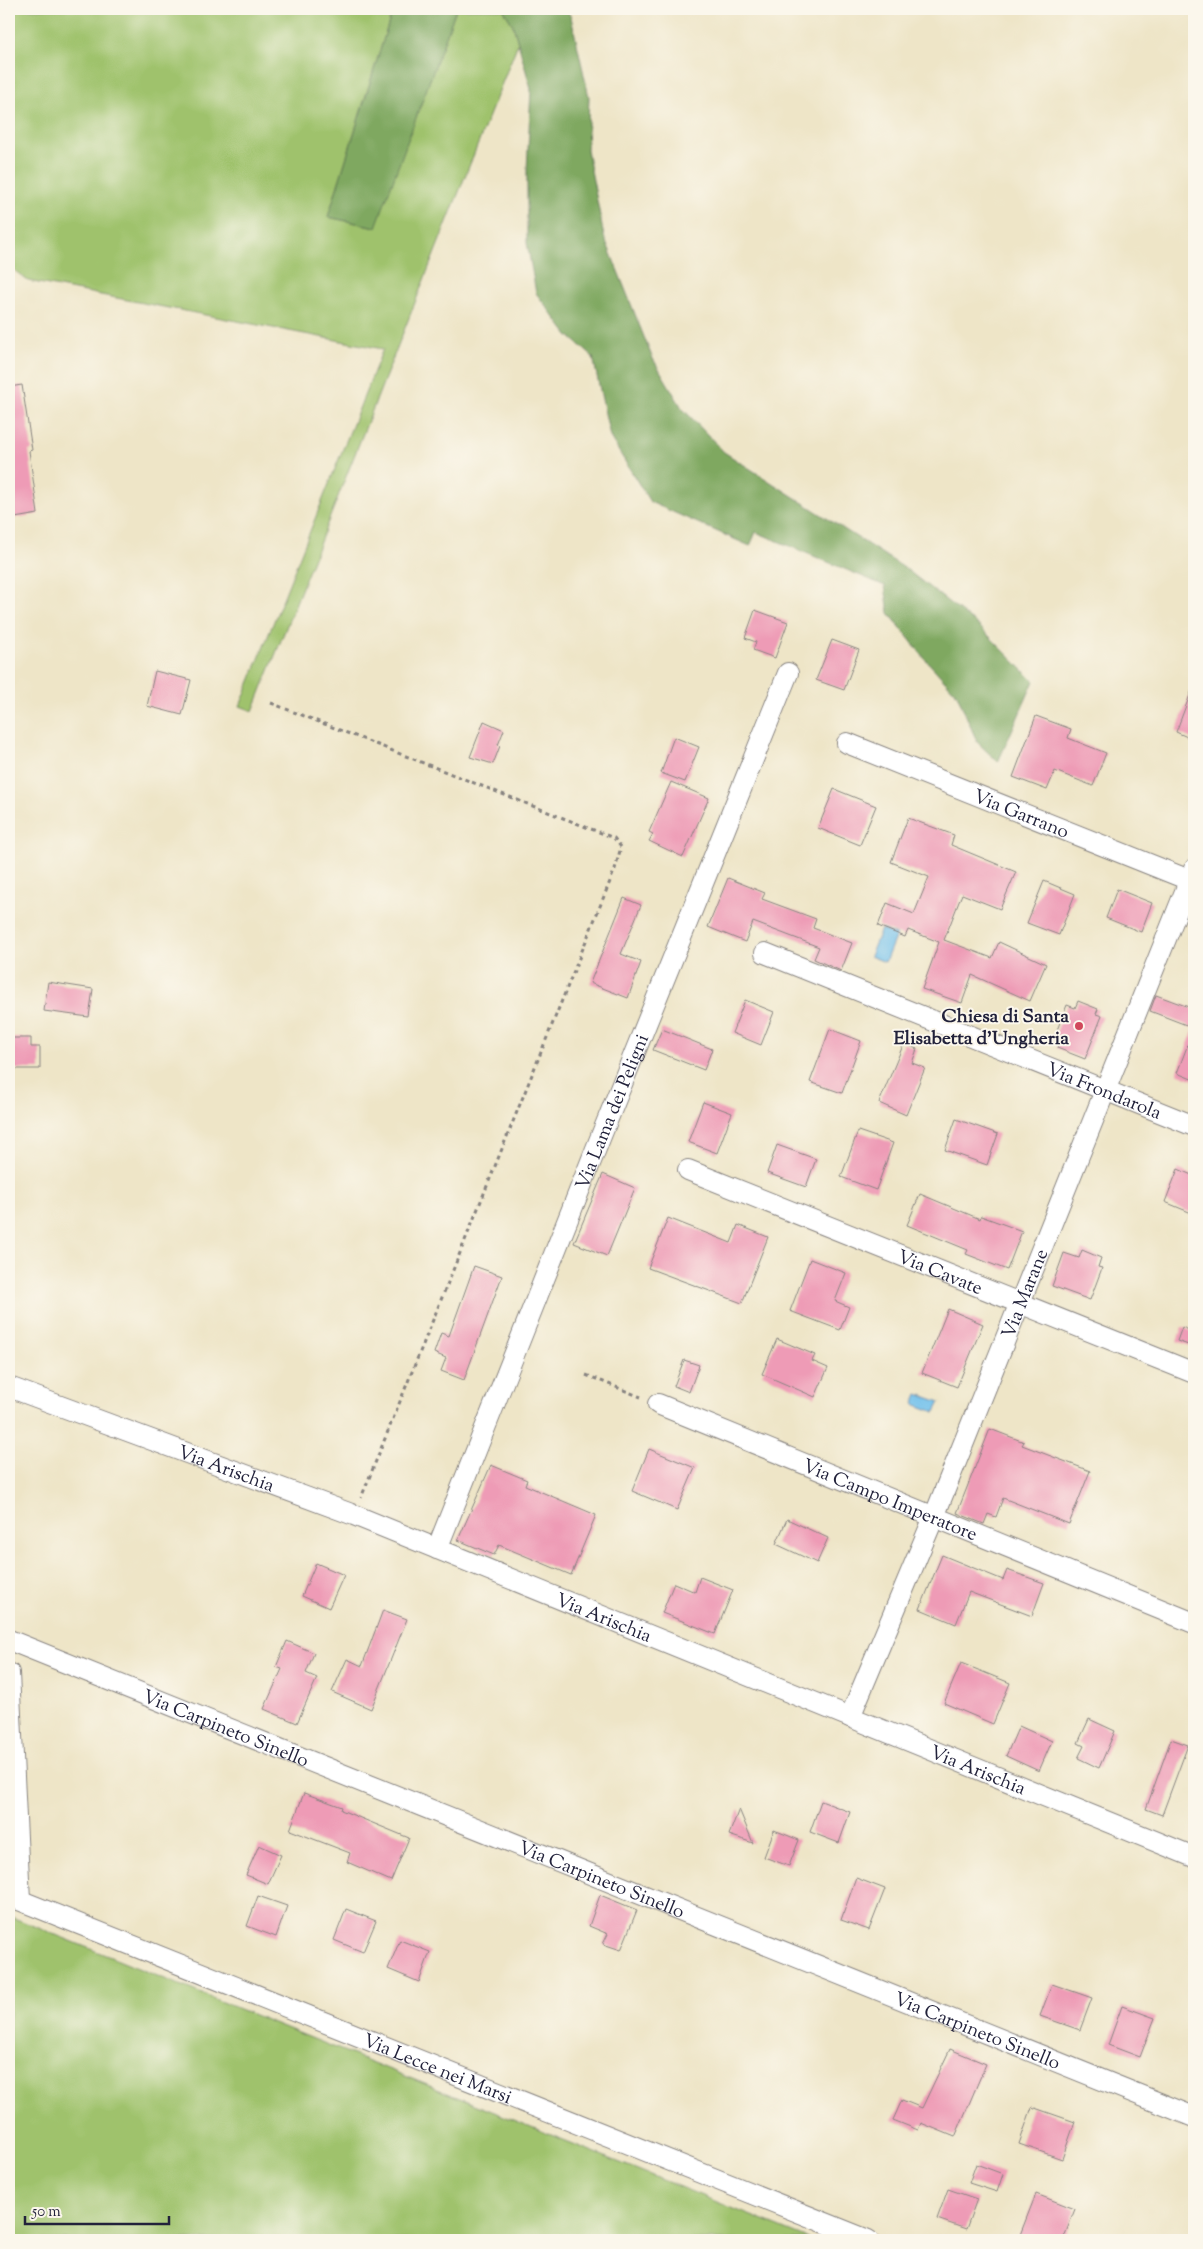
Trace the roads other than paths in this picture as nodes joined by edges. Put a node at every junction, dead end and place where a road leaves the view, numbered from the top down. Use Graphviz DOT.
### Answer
graph roads {
  1 [pos="788,673"];
  2 [pos="847,743"];
  3 [pos="1193,877"];
  4 [pos="765,953"];
  5 [pos="1106,1090"];
  6 [pos="1194,1126"];
  7 [pos="688,1170"];
  8 [pos="1019,1302"];
  9 [pos="1194,1373"];
  10 [pos="9,1387"];
  11 [pos="658,1404"];
  12 [pos="934,1517"];
  13 [pos="438,1550"];
  14 [pos="1194,1623"];
  15 [pos="9,1640"];
  16 [pos="9,1674"];
  17 [pos="850,1717"];
  18 [pos="1194,1857"];
  19 [pos="14,1898"];
  20 [pos="1194,2117"];
  21 [pos="868,2240"];
  1 -- 13 [label="street, Via Lama dei Peligni"];
  2 -- 3 [label="street, Via Garrano"];
  3 -- 5 [label="street, Via Marane"];
  4 -- 5 [label="street, Via Frondarola"];
  5 -- 6 [label="street, Via Frondarola"];
  5 -- 8 [label="street, Via Marane"];
  7 -- 8 [label="street, Via Cavate"];
  8 -- 9 [label="street, Via Cavate"];
  8 -- 12 [label="street, Via Marane"];
  10 -- 13 [label="street, Via Arischia"];
  11 -- 12 [label="street, Via Campo Imperatore"];
  12 -- 14 [label="street, Via Campo Imperatore"];
  12 -- 17 [label="street, Via Marane"];
  13 -- 17 [label="street, Via Arischia"];
  15 -- 20 [label="street, Via Carpineto Sinello"];
  16 -- 19 [label="street"];
  17 -- 18 [label="street, Via Arischia"];
  19 -- 21 [label="street, Via Lecce nei Marsi"];
}
